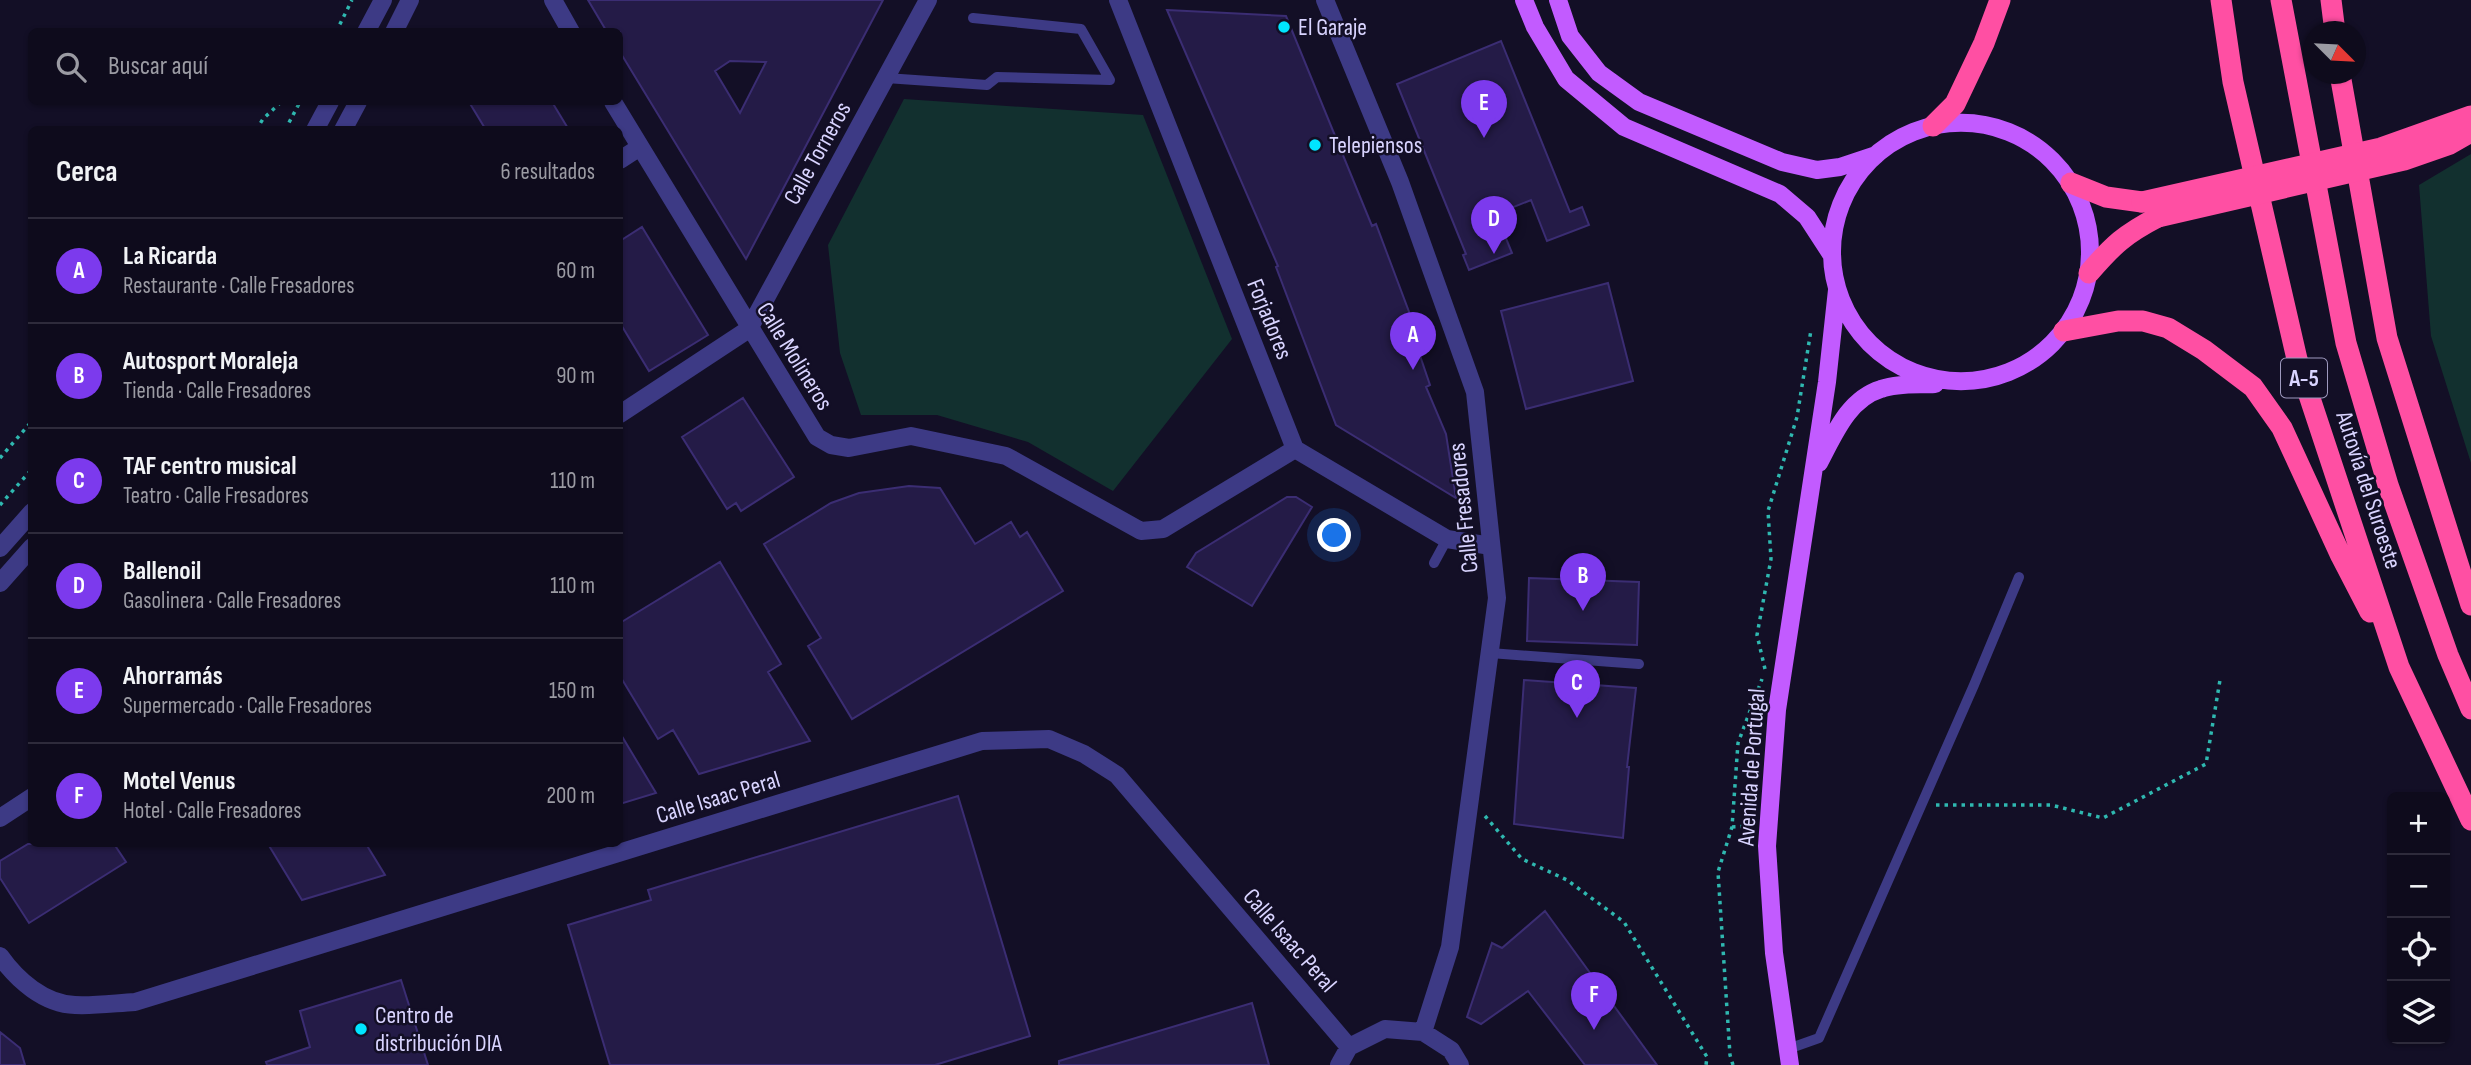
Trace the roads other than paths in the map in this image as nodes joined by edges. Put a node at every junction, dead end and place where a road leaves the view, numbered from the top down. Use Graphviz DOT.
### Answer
graph roads {
  1 [pos="383,0"];
  2 [pos="410,0"];
  3 [pos="553,0"];
  4 [pos="928,0"];
  5 [pos="1118,0"];
  6 [pos="1325,0"];
  7 [pos="1524,0"];
  8 [pos="1558,0"];
  9 [pos="2000,0"];
  10 [pos="2221,0"];
  11 [pos="2281,0"];
  12 [pos="2330,0"];
  13 [pos="973,18"];
  14 [pos="2333,21"];
  15 [pos="368,28"];
  16 [pos="396,28"];
  17 [pos="569,28"];
  18 [pos="886,78"];
  19 [pos="2342,84"];
  20 [pos="328,105"];
  21 [pos="356,105"];
  22 [pos="615,105"];
  23 [pos="2471,116"];
  24 [pos="317,126"];
  25 [pos="345,126"];
  26 [pos="1933,126"];
  27 [pos="2471,132"];
  28 [pos="640,147"];
  29 [pos="1876,155"];
  30 [pos="623,158"];
  31 [pos="2071,183"];
  32 [pos="1831,254"];
  33 [pos="2089,273"];
  34 [pos="1837,290"];
  35 [pos="749,329"];
  36 [pos="2064,331"];
  37 [pos="1953,382"];
  38 [pos="623,412"];
  39 [pos="1295,449"];
  40 [pos="1813,474"];
  41 [pos="28,516"];
  42 [pos="1447,539"];
  43 [pos="1492,546"];
  44 [pos="0,548"];
  45 [pos="28,552"];
  46 [pos="1434,563"];
  47 [pos="2019,577"];
  48 [pos="0,583"];
  49 [pos="2471,605"];
  50 [pos="1490,653"];
  51 [pos="1639,664"];
  52 [pos="2399,667"];
  53 [pos="2471,709"];
  54 [pos="28,800"];
  55 [pos="0,818"];
  56 [pos="2471,820"];
  57 [pos="0,956"];
  58 [pos="1423,1032"];
  59 [pos="1349,1047"];
  60 [pos="1789,1057"];
  61 [pos="1339,1065"];
  62 [pos="1460,1065"];
  1 -- 15 [label="street"];
  2 -- 16 [label="street"];
  3 -- 17 [label="street"];
  4 -- 18 [label="street, Calle Torneros"];
  5 -- 39 [label="street, Forjadores"];
  6 -- 43 [label="street, Calle Fresadores"];
  7 -- 32 [label="main road"];
  8 -- 29 [label="main road"];
  9 -- 26 [label="highway"];
  10 -- 52 [label="highway, Autovía del Suroeste / A-5"];
  11 -- 53 [label="highway, Autovía del Suroeste / A-5"];
  12 -- 14 [label="highway"];
  13 -- 18 [label="lane"];
  18 -- 35 [label="street, Calle Torneros"];
  19 -- 49 [label="highway"];
  20 -- 24 [label="street"];
  21 -- 25 [label="street"];
  22 -- 28 [label="street, Calle Molineros"];
  23 -- 31 [label="highway, bridge"];
  26 -- 29 [label="main road, Avenida de Portugal"];
  26 -- 31 [label="main road, Avenida de Portugal"];
  27 -- 33 [label="highway, bridge"];
  28 -- 30 [label="street"];
  28 -- 35 [label="street, Calle Molineros"];
  29 -- 32 [label="main road"];
  31 -- 33 [label="main road, Avenida de Portugal"];
  32 -- 34 [label="main road"];
  33 -- 36 [label="main road, Avenida de Portugal"];
  34 -- 37 [label="main road"];
  34 -- 40 [label="main road, Avenida de Portugal"];
  35 -- 38 [label="street"];
  35 -- 39 [label="street, Calle Molineros"];
  36 -- 37 [label="main road, Avenida de Portugal"];
  36 -- 52 [label="highway"];
  37 -- 40 [label="main road, Avenida de Portugal"];
  39 -- 42 [label="street"];
  40 -- 60 [label="main road, Avenida de Portugal"];
  41 -- 44 [label="street"];
  42 -- 43 [label="street"];
  42 -- 46 [label="lane"];
  43 -- 50 [label="street, Calle Fresadores"];
  45 -- 48 [label="street"];
  47 -- 60 [label="lane"];
  50 -- 51 [label="lane"];
  50 -- 58 [label="street, Calle Fresadores"];
  52 -- 56 [label="highway, Autovía del Suroeste / A-5"];
  54 -- 55 [label="street"];
  57 -- 59 [label="street, Calle Isaac Peral"];
  58 -- 59 [label="street"];
  58 -- 62 [label="street"];
  59 -- 61 [label="street"];
}
